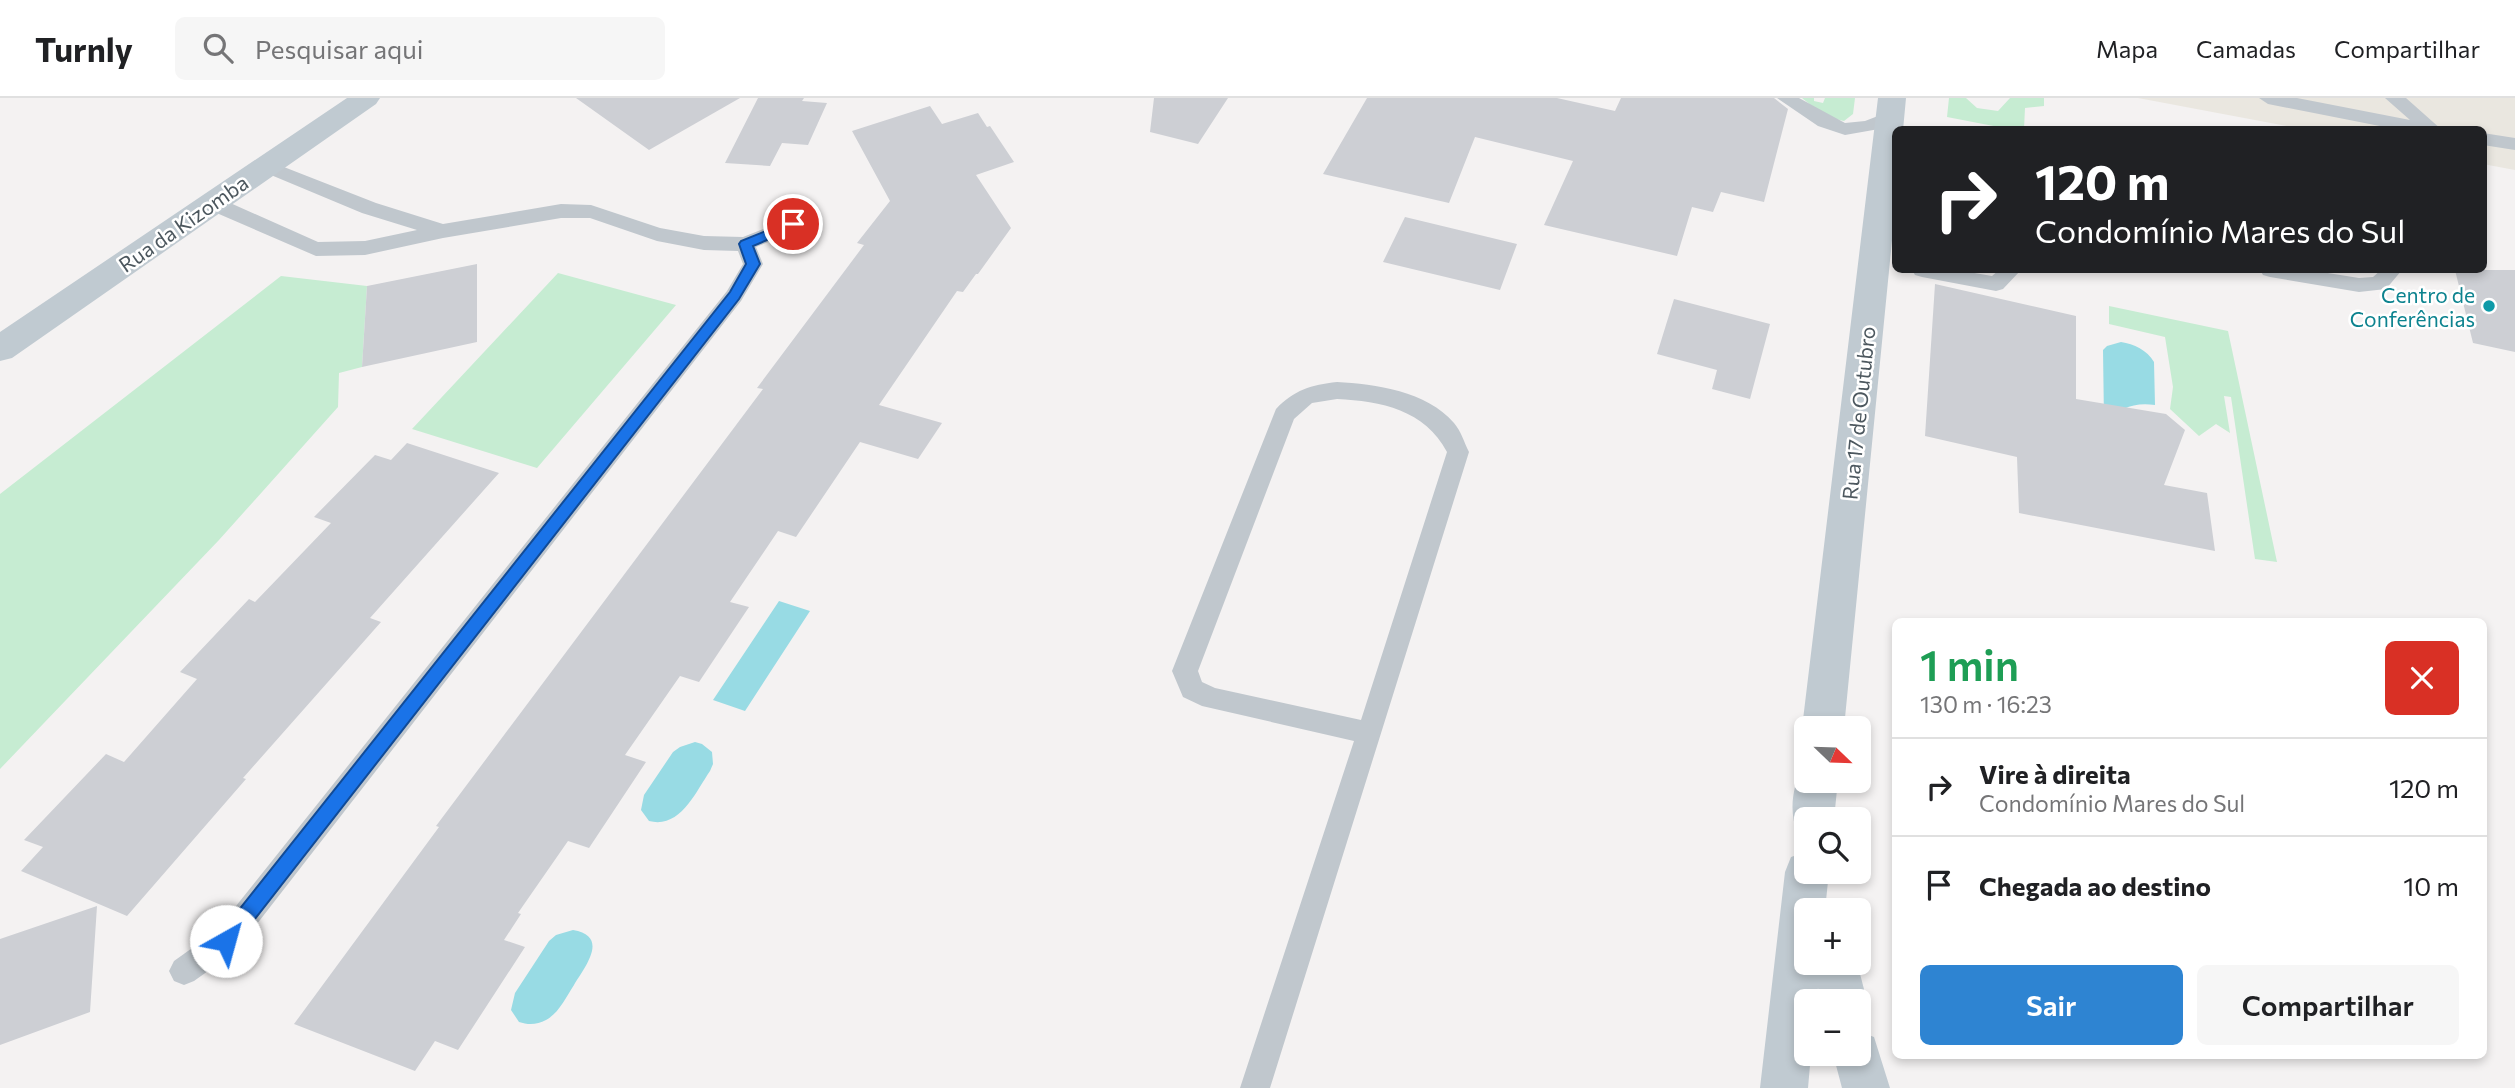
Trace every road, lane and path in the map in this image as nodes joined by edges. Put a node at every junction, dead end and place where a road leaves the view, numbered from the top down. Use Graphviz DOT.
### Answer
graph roads {
  1 [pos="366,98"];
  2 [pos="1786,98"];
  3 [pos="2267,98"];
  4 [pos="2336,98"];
  5 [pos="2343,98"];
  6 [pos="2394,98"];
  7 [pos="2412,126"];
  8 [pos="2428,126"];
  9 [pos="1892,129"];
  10 [pos="2487,140"];
  11 [pos="2515,144"];
  12 [pos="1892,146"];
  13 [pos="266,166"];
  14 [pos="212,203"];
  15 [pos="793,224"];
  16 [pos="443,231"];
  17 [pos="745,244"];
  18 [pos="1885,261"];
  19 [pos="1938,273"];
  20 [pos="2008,273"];
  21 [pos="2288,273"];
  22 [pos="2389,273"];
  23 [pos="0,349"];
  24 [pos="1825,716"];
  25 [pos="1370,733"];
  26 [pos="1808,884"];
  27 [pos="184,971"];
  28 [pos="1860,1066"];
  29 [pos="1255,1088"];
  30 [pos="1784,1088"];
  31 [pos="1866,1088"];
  1 -- 13 [label="main road, Rua da Kizomba"];
  2 -- 9 [label="lane"];
  3 -- 7 [label="lane"];
  4 -- 5 [label="lane"];
  6 -- 8 [label="lane"];
  10 -- 11 [label="lane"];
  12 -- 18 [label="main road, Rua 17 de Outubro"];
  13 -- 14 [label="main road, Rua da Kizomba"];
  13 -- 16 [label="lane"];
  14 -- 16 [label="lane"];
  14 -- 23 [label="main road, Rua da Kizomba"];
  15 -- 17 [label="lane"];
  16 -- 17 [label="lane"];
  17 -- 27 [label="lane"];
  18 -- 24 [label="main road, Rua 17 de Outubro"];
  19 -- 20 [label="lane"];
  21 -- 22 [label="lane"];
  25 -- 25 [label="lane"];
  25 -- 29 [label="lane"];
  26 -- 30 [label="main road"];
  28 -- 31 [label="main road"];
}
